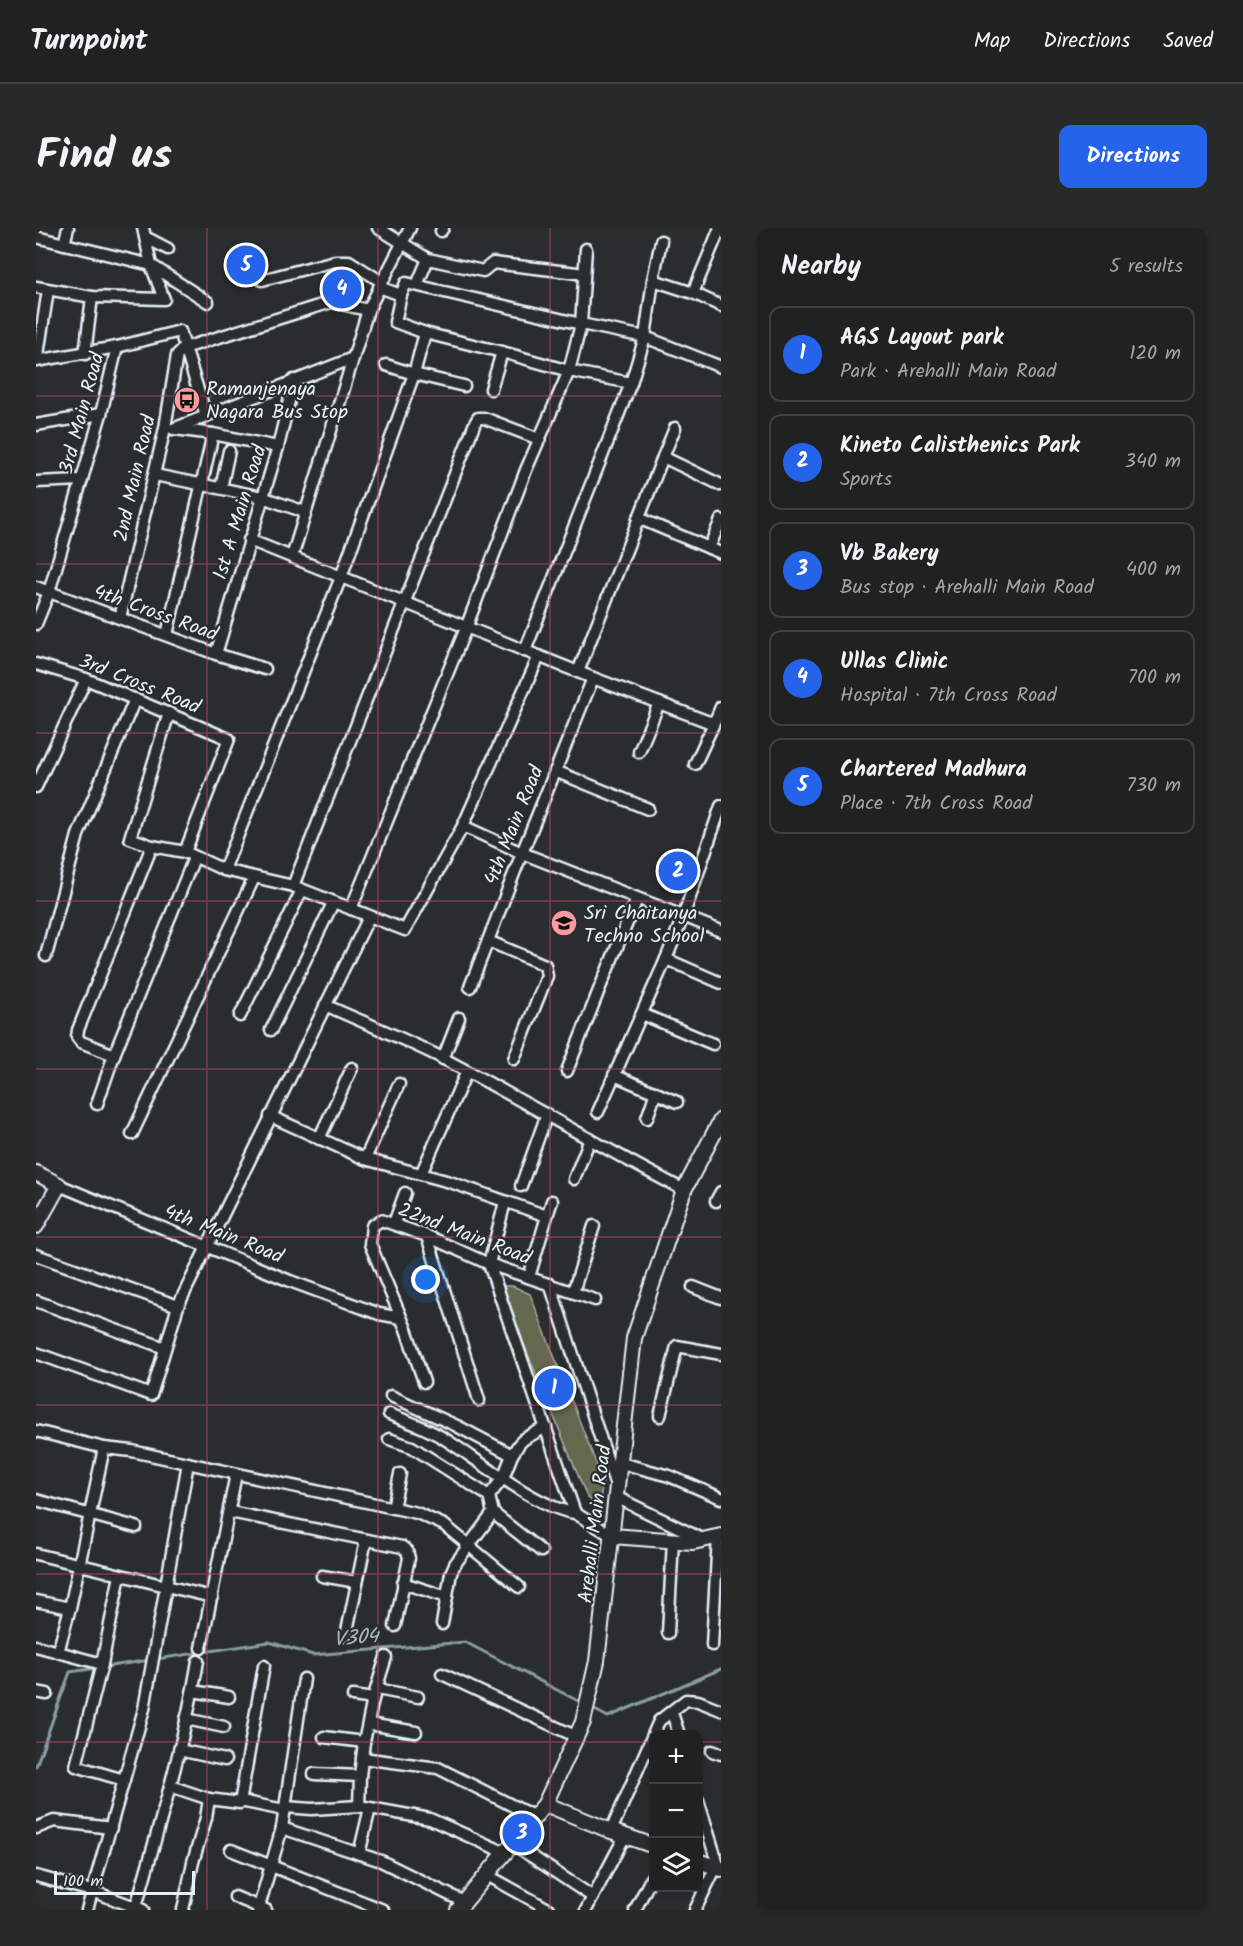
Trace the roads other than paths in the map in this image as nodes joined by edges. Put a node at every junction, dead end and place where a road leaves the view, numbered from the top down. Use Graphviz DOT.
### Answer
graph roads {
  1 [pos="68,228"];
  2 [pos="378,228"];
  3 [pos="410,228"];
  4 [pos="720,228"];
  5 [pos="144,232"];
  6 [pos="36,237"];
  7 [pos="661,241"];
  8 [pos="402,243"];
  9 [pos="64,244"];
  10 [pos="168,249"];
  11 [pos="586,249"];
  12 [pos="428,259"];
  13 [pos="151,265"];
  14 [pos="577,273"];
  15 [pos="262,280"];
  16 [pos="652,280"];
  17 [pos="381,284"];
  18 [pos="417,285"];
  19 [pos="36,287"];
  20 [pos="48,290"];
  21 [pos="693,293"];
  22 [pos="401,295"];
  23 [pos="92,297"];
  24 [pos="208,302"];
  25 [pos="721,306"];
  26 [pos="368,310"];
  27 [pos="580,324"];
  28 [pos="425,333"];
  29 [pos="645,337"];
  30 [pos="117,347"];
  31 [pos="184,348"];
  32 [pos="502,352"];
  33 [pos="85,354"];
  34 [pos="353,358"];
  35 [pos="37,361"];
  36 [pos="386,365"];
  37 [pos="721,367"];
  38 [pos="569,371"];
  39 [pos="414,374"];
  40 [pos="294,380"];
  41 [pos="631,383"];
  42 [pos="464,386"];
  43 [pos="491,389"];
  44 [pos="101,414"];
  45 [pos="206,416"];
  46 [pos="36,425"];
  47 [pos="675,428"];
  48 [pos="169,429"];
  49 [pos="213,434"];
  50 [pos="539,440"];
  51 [pos="278,447"];
  52 [pos="229,451"];
  53 [pos="663,456"];
  54 [pos="155,475"];
  55 [pos="82,480"];
  56 [pos="36,482"];
  57 [pos="202,484"];
  58 [pos="721,485"];
  59 [pos="221,488"];
  60 [pos="262,496"];
  61 [pos="305,512"];
  62 [pos="638,518"];
  63 [pos="721,520"];
  64 [pos="249,540"];
  65 [pos="709,548"];
  66 [pos="721,553"];
  67 [pos="292,557"];
  68 [pos="341,577"];
  69 [pos="36,587"];
  70 [pos="49,592"];
  71 [pos="404,603"];
  72 [pos="120,618"];
  73 [pos="36,624"];
  74 [pos="466,628"];
  75 [pos="167,635"];
  76 [pos="525,651"];
  77 [pos="216,654"];
  78 [pos="539,656"];
  79 [pos="36,664"];
  80 [pos="265,669"];
  81 [pos="578,672"];
  82 [pos="593,678"];
  83 [pos="86,679"];
  84 [pos="135,699"];
  85 [pos="659,703"];
  86 [pos="721,707"];
  87 [pos="169,713"];
  88 [pos="715,721"];
  89 [pos="639,752"];
  90 [pos="695,764"];
  91 [pos="555,771"];
  92 [pos="36,787"];
  93 [pos="721,806"];
  94 [pos="648,809"];
  95 [pos="463,826"];
  96 [pos="152,846"];
  97 [pos="522,853"];
  98 [pos="189,855"];
  99 [pos="224,870"];
  100 [pos="254,878"];
  101 [pos="298,888"];
  102 [pos="637,899"];
  103 [pos="333,903"];
  104 [pos="351,909"];
  105 [pos="369,917"];
  106 [pos="683,917"];
  107 [pos="721,931"];
  108 [pos="488,941"];
  109 [pos="46,957"];
  110 [pos="666,959"];
  111 [pos="721,983"];
  112 [pos="470,987"];
  113 [pos="325,1005"];
  114 [pos="642,1014"];
  115 [pos="240,1016"];
  116 [pos="459,1018"];
  117 [pos="270,1030"];
  118 [pos="713,1044"];
  119 [pos="114,1055"];
  120 [pos="443,1059"];
  121 [pos="514,1059"];
  122 [pos="352,1068"];
  123 [pos="467,1071"];
  124 [pos="567,1071"];
  125 [pos="614,1075"];
  126 [pos="399,1084"];
  127 [pos="656,1092"];
  128 [pos="677,1101"];
  129 [pos="97,1104"];
  130 [pos="598,1112"];
  131 [pos="547,1114"];
  132 [pos="270,1116"];
  133 [pos="647,1119"];
  134 [pos="721,1120"];
  135 [pos="132,1134"];
  136 [pos="319,1139"];
  137 [pos="590,1139"];
  138 [pos="365,1158"];
  139 [pos="36,1173"];
  140 [pos="421,1174"];
  141 [pos="574,1179"];
  142 [pos="59,1185"];
  143 [pos="521,1186"];
  144 [pos="684,1190"];
  145 [pos="405,1193"];
  146 [pos="552,1201"];
  147 [pos="505,1202"];
  148 [pos="547,1216"];
  149 [pos="394,1223"];
  150 [pos="36,1226"];
  151 [pos="594,1226"];
  152 [pos="426,1236"];
  153 [pos="206,1247"];
  154 [pos="36,1255"];
  155 [pos="489,1264"];
  156 [pos="529,1277"];
  157 [pos="550,1284"];
  158 [pos="693,1287"];
  159 [pos="573,1292"];
  160 [pos="721,1298"];
  161 [pos="595,1300"];
  162 [pos="36,1301"];
  163 [pos="178,1306"];
  164 [pos="401,1318"];
  165 [pos="165,1348"];
  166 [pos="36,1353"];
  167 [pos="721,1354"];
  168 [pos="424,1382"];
  169 [pos="392,1396"];
  170 [pos="479,1400"];
  171 [pos="388,1413"];
  172 [pos="660,1416"];
  173 [pos="546,1427"];
  174 [pos="36,1431"];
  175 [pos="389,1438"];
  176 [pos="104,1448"];
  177 [pos="512,1455"];
  178 [pos="188,1463"];
  179 [pos="621,1463"];
  180 [pos="236,1474"];
  181 [pos="400,1474"];
  182 [pos="502,1478"];
  183 [pos="616,1493"];
  184 [pos="489,1496"];
  185 [pos="721,1498"];
  186 [pos="36,1500"];
  187 [pos="393,1508"];
  188 [pos="230,1512"];
  189 [pos="575,1513"];
  190 [pos="493,1514"];
  191 [pos="91,1515"];
  192 [pos="136,1527"];
  193 [pos="612,1536"];
  194 [pos="719,1537"];
  195 [pos="366,1540"];
  196 [pos="673,1540"];
  197 [pos="704,1540"];
  198 [pos="469,1544"];
  199 [pos="541,1551"];
  200 [pos="36,1554"];
  201 [pos="78,1564"];
  202 [pos="120,1575"];
  203 [pos="322,1576"];
  204 [pos="357,1582"];
  205 [pos="403,1583"];
  206 [pos="166,1586"];
  207 [pos="519,1587"];
  208 [pos="212,1597"];
  209 [pos="447,1597"];
  210 [pos="36,1600"];
  211 [pos="70,1608"];
  212 [pos="442,1624"];
  213 [pos="395,1626"];
  214 [pos="668,1633"];
  215 [pos="346,1636"];
  216 [pos="712,1645"];
  217 [pos="36,1646"];
  218 [pos="201,1648"];
  219 [pos="58,1652"];
  220 [pos="386,1657"];
  221 [pos="198,1661"];
  222 [pos="264,1666"];
  223 [pos="101,1667"];
  224 [pos="442,1674"];
  225 [pos="304,1679"];
  226 [pos="193,1691"];
  227 [pos="36,1692"];
  228 [pos="47,1694"];
  229 [pos="375,1694"];
  230 [pos="353,1696"];
  231 [pos="229,1697"];
  232 [pos="418,1697"];
  233 [pos="721,1710"];
  234 [pos="672,1713"];
  235 [pos="186,1719"];
  236 [pos="369,1724"];
  237 [pos="225,1727"];
  238 [pos="677,1730"];
  239 [pos="416,1732"];
  240 [pos="324,1737"];
  241 [pos="577,1737"];
  242 [pos="364,1743"];
  243 [pos="179,1750"];
  244 [pos="362,1758"];
  245 [pos="225,1760"];
  246 [pos="314,1774"];
  247 [pos="360,1776"];
  248 [pos="124,1780"];
  249 [pos="170,1786"];
  250 [pos="209,1799"];
  251 [pos="240,1801"];
  252 [pos="545,1804"];
  253 [pos="365,1807"];
  254 [pos="284,1808"];
  255 [pos="703,1814"];
  256 [pos="535,1817"];
  257 [pos="36,1828"];
  258 [pos="111,1828"];
  259 [pos="282,1828"];
  260 [pos="611,1831"];
  261 [pos="625,1836"];
  262 [pos="649,1844"];
  263 [pos="509,1848"];
  264 [pos="231,1850"];
  265 [pos="359,1854"];
  266 [pos="703,1862"];
  267 [pos="272,1866"];
  268 [pos="719,1868"];
  269 [pos="487,1875"];
  270 [pos="36,1876"];
  271 [pos="649,1883"];
  272 [pos="92,1891"];
  273 [pos="235,1897"];
  274 [pos="594,1897"];
  275 [pos="461,1906"];
  276 [pos="140,1909"];
  277 [pos="261,1909"];
  278 [pos="87,1910"];
  279 [pos="183,1910"];
  280 [pos="382,1910"];
  281 [pos="550,1910"];
  282 [pos="586,1910"];
  283 [pos="635,1910"];
  284 [pos="695,1910"];
  1 -- 9 [label="street"];
  2 -- 8 [label="street"];
  3 -- 8 [label="street"];
  4 -- 21 [label="street"];
  5 -- 10 [label="street"];
  5 -- 13 [label="street"];
  6 -- 9 [label="street"];
  7 -- 16 [label="street"];
  8 -- 12 [label="street"];
  8 -- 17 [label="street"];
  9 -- 13 [label="street"];
  11 -- 27 [label="street"];
  12 -- 14 [label="street"];
  12 -- 18 [label="street"];
  13 -- 23 [label="street"];
  13 -- 24 [label="street"];
  15 -- 17 [label="street"];
  16 -- 21 [label="street"];
  16 -- 29 [label="street"];
  17 -- 22 [label="street"];
  17 -- 26 [label="street"];
  18 -- 22 [label="street"];
  18 -- 27 [label="street"];
  19 -- 20 [label="street"];
  20 -- 23 [label="street"];
  20 -- 35 [label="street"];
  21 -- 25 [label="street"];
  22 -- 28 [label="street"];
  23 -- 33 [label="street"];
  26 -- 31 [label="street"];
  26 -- 34 [label="street"];
  27 -- 29 [label="street"];
  27 -- 38 [label="street"];
  28 -- 32 [label="street"];
  28 -- 39 [label="street"];
  29 -- 37 [label="street"];
  29 -- 41 [label="street"];
  30 -- 31 [label="street"];
  30 -- 33 [label="street"];
  30 -- 44 [label="street, 3rd Main Road"];
  31 -- 45 [label="street"];
  31 -- 48 [label="street, 2nd Main Road"];
  32 -- 38 [label="street"];
  32 -- 43 [label="street"];
  33 -- 35 [label="street"];
  34 -- 40 [label="street"];
  34 -- 61 [label="street"];
  36 -- 39 [label="street"];
  38 -- 41 [label="street"];
  38 -- 50 [label="street"];
  39 -- 42 [label="street"];
  39 -- 68 [label="street"];
  40 -- 45 [label="street"];
  40 -- 51 [label="street, 1st A Main Road"];
  41 -- 76 [label="street"];
  44 -- 46 [label="street"];
  44 -- 55 [label="street, 3rd Main Road"];
  45 -- 48 [label="street"];
  47 -- 53 [label="street"];
  48 -- 49 [label="street"];
  48 -- 54 [label="street, 2nd Main Road"];
  49 -- 51 [label="street"];
  49 -- 57 [label="street"];
  50 -- 71 [label="street"];
  50 -- 74 [label="street"];
  51 -- 60 [label="street, 1st A Main Road"];
  52 -- 59 [label="street"];
  53 -- 58 [label="street"];
  53 -- 62 [label="street"];
  54 -- 57 [label="street"];
  54 -- 72 [label="street, 2nd Main Road"];
  55 -- 56 [label="street"];
  55 -- 70 [label="street, 3rd Main Road"];
  57 -- 59 [label="street"];
  57 -- 75 [label="street"];
  59 -- 60 [label="street"];
  60 -- 61 [label="street"];
  60 -- 64 [label="street, 1st A Main Road"];
  61 -- 67 [label="street"];
  62 -- 65 [label="street"];
  62 -- 81 [label="street"];
  63 -- 65 [label="street"];
  64 -- 67 [label="street"];
  64 -- 77 [label="street, 1st A Main Road"];
  65 -- 66 [label="street"];
  67 -- 68 [label="street"];
  68 -- 71 [label="street"];
  68 -- 99 [label="street"];
  69 -- 70 [label="street, 4th Cross Road"];
  70 -- 72 [label="street, 4th Cross Road"];
  70 -- 73 [label="street, 3rd Main Road"];
  71 -- 74 [label="street"];
  71 -- 101 [label="street"];
  72 -- 75 [label="street, 4th Cross Road"];
  74 -- 76 [label="street"];
  74 -- 104 [label="street"];
  75 -- 77 [label="street, 4th Cross Road"];
  76 -- 78 [label="street"];
  77 -- 80 [label="street, 4th Cross Road"];
  78 -- 81 [label="street"];
  78 -- 95 [label="street"];
  79 -- 83 [label="street, 3rd Cross Road"];
  81 -- 82 [label="street"];
  82 -- 85 [label="street"];
  82 -- 91 [label="street, 4th Main Road"];
  83 -- 84 [label="street, 3rd Cross Road"];
  83 -- 92 [label="street"];
  84 -- 87 [label="street, 3rd Cross Road"];
  84 -- 109 [label="street"];
  85 -- 88 [label="street"];
  85 -- 89 [label="street"];
  86 -- 88 [label="street"];
  87 -- 96 [label="street"];
  87 -- 98 [label="street, 3rd Cross Road"];
  88 -- 90 [label="street"];
  91 -- 94 [label="street"];
  91 -- 97 [label="street, 4th Main Road"];
  93 -- 106 [label="street"];
  95 -- 97 [label="street"];
  95 -- 105 [label="street"];
  96 -- 98 [label="street"];
  96 -- 119 [label="street"];
  97 -- 102 [label="street"];
  97 -- 108 [label="street, 4th Main Road"];
  98 -- 99 [label="street"];
  98 -- 119 [label="street"];
  99 -- 100 [label="street"];
  100 -- 101 [label="street"];
  100 -- 135 [label="street"];
  101 -- 103 [label="street"];
  101 -- 115 [label="street"];
  102 -- 106 [label="street"];
  102 -- 124 [label="street"];
  103 -- 104 [label="street"];
  103 -- 117 [label="street"];
  104 -- 105 [label="street"];
  105 -- 113 [label="street"];
  106 -- 107 [label="street"];
  106 -- 110 [label="street"];
  108 -- 112 [label="street, 4th Main Road"];
  108 -- 121 [label="street"];
  110 -- 111 [label="street"];
  110 -- 114 [label="street"];
  113 -- 120 [label="street"];
  113 -- 132 [label="street"];
  114 -- 118 [label="street"];
  114 -- 125 [label="street"];
  116 -- 120 [label="street"];
  119 -- 129 [label="street"];
  120 -- 123 [label="street"];
  122 -- 136 [label="street"];
  123 -- 131 [label="street"];
  123 -- 140 [label="street"];
  125 -- 127 [label="street"];
  125 -- 130 [label="street"];
  126 -- 138 [label="street"];
  127 -- 128 [label="street"];
  127 -- 133 [label="street"];
  131 -- 137 [label="street"];
  131 -- 143 [label="street"];
  132 -- 136 [label="street"];
  132 -- 153 [label="street"];
  134 -- 144 [label="street, Arehalli Main Road"];
  136 -- 138 [label="street"];
  137 -- 141 [label="street"];
  137 -- 144 [label="street"];
  138 -- 140 [label="street"];
  139 -- 142 [label="street, 4th Main Road"];
  140 -- 147 [label="street"];
  142 -- 150 [label="street"];
  142 -- 153 [label="street, 4th Main Road"];
  144 -- 179 [label="street, Arehalli Main Road"];
  145 -- 149 [label="street"];
  146 -- 148 [label="street"];
  147 -- 148 [label="street"];
  147 -- 155 [label="street"];
  148 -- 156 [label="street"];
  149 -- 152 [label="street, 22nd Main Road"];
  149 -- 164 [label="street, 22nd Main Road"];
  151 -- 159 [label="street"];
  152 -- 155 [label="street, 22nd Main Road"];
  152 -- 170 [label="street"];
  153 -- 163 [label="street"];
  153 -- 164 [label="street, 4th Main Road"];
  154 -- 163 [label="street"];
  155 -- 156 [label="street, 22nd Main Road"];
  155 -- 173 [label="street"];
  156 -- 157 [label="street, 22nd Main Road"];
  157 -- 159 [label="street, 22nd Main Road"];
  157 -- 183 [label="street"];
  158 -- 160 [label="street"];
  159 -- 161 [label="street, 22nd Main Road"];
  162 -- 165 [label="street"];
  163 -- 165 [label="street"];
  164 -- 168 [label="street, 22nd Main Road"];
  165 -- 166 [label="street"];
  167 -- 172 [label="street"];
  169 -- 177 [label="street"];
  171 -- 182 [label="street"];
  173 -- 177 [label="street"];
  173 -- 189 [label="street"];
  174 -- 176 [label="street"];
  175 -- 184 [label="street"];
  176 -- 178 [label="street"];
  176 -- 191 [label="street"];
  177 -- 182 [label="street"];
  178 -- 180 [label="street"];
  178 -- 206 [label="street"];
  179 -- 183 [label="street, Arehalli Main Road"];
  179 -- 185 [label="street"];
  180 -- 187 [label="street"];
  180 -- 188 [label="street"];
  181 -- 187 [label="street"];
  182 -- 184 [label="street"];
  182 -- 189 [label="street"];
  183 -- 193 [label="street, Arehalli Main Road"];
  183 -- 197 [label="street"];
  184 -- 190 [label="street"];
  186 -- 191 [label="street"];
  187 -- 198 [label="street"];
  188 -- 195 [label="street"];
  188 -- 208 [label="street"];
  189 -- 193 [label="street"];
  190 -- 198 [label="street"];
  190 -- 199 [label="street"];
  191 -- 192 [label="street"];
  191 -- 201 [label="street"];
  193 -- 196 [label="street"];
  193 -- 241 [label="street, Arehalli Main Road"];
  194 -- 197 [label="street"];
  194 -- 216 [label="street"];
  195 -- 204 [label="street"];
  195 -- 205 [label="street"];
  196 -- 197 [label="street"];
  196 -- 214 [label="street"];
  198 -- 207 [label="street"];
  198 -- 209 [label="street"];
  200 -- 201 [label="street"];
  201 -- 202 [label="street"];
  201 -- 211 [label="street"];
  202 -- 206 [label="street"];
  202 -- 223 [label="street"];
  203 -- 204 [label="street"];
  204 -- 215 [label="street"];
  205 -- 209 [label="street"];
  205 -- 213 [label="street"];
  206 -- 208 [label="street"];
  206 -- 248 [label="street"];
  208 -- 218 [label="street"];
  209 -- 212 [label="street"];
  210 -- 211 [label="street"];
  211 -- 219 [label="street"];
  217 -- 219 [label="street"];
  219 -- 223 [label="street"];
  220 -- 229 [label="street"];
  221 -- 226 [label="street"];
  222 -- 251 [label="street"];
  223 -- 248 [label="street"];
  224 -- 241 [label="street"];
  225 -- 254 [label="street"];
  226 -- 231 [label="street"];
  226 -- 235 [label="street"];
  227 -- 228 [label="street"];
  229 -- 230 [label="street"];
  229 -- 232 [label="street"];
  229 -- 236 [label="street"];
  233 -- 234 [label="street"];
  234 -- 238 [label="street"];
  234 -- 260 [label="street"];
  235 -- 237 [label="street"];
  235 -- 243 [label="street"];
  236 -- 239 [label="street"];
  236 -- 242 [label="street"];
  240 -- 242 [label="street"];
  241 -- 252 [label="street, Arehalli Main Road"];
  242 -- 244 [label="street"];
  243 -- 245 [label="street"];
  243 -- 249 [label="street"];
  244 -- 247 [label="street"];
  244 -- 256 [label="street"];
  246 -- 247 [label="street"];
  247 -- 253 [label="street"];
  248 -- 258 [label="street"];
  249 -- 250 [label="street"];
  249 -- 276 [label="street"];
  250 -- 251 [label="street"];
  250 -- 279 [label="street"];
  251 -- 254 [label="street"];
  252 -- 256 [label="street, Arehalli Main Road"];
  252 -- 260 [label="street"];
  253 -- 254 [label="street"];
  253 -- 263 [label="street"];
  253 -- 265 [label="street"];
  254 -- 259 [label="street"];
  255 -- 268 [label="street"];
  256 -- 263 [label="street, Arehalli Main Road"];
  257 -- 258 [label="street"];
  258 -- 272 [label="street"];
  259 -- 265 [label="street"];
  259 -- 267 [label="street"];
  260 -- 261 [label="street"];
  261 -- 262 [label="street"];
  261 -- 274 [label="street"];
  263 -- 269 [label="street, Arehalli Main Road"];
  263 -- 274 [label="street"];
  264 -- 267 [label="street"];
  265 -- 275 [label="street"];
  266 -- 268 [label="street"];
  267 -- 277 [label="street"];
  267 -- 280 [label="street"];
  268 -- 284 [label="street"];
  269 -- 275 [label="street, Arehalli Main Road"];
  269 -- 281 [label="street"];
  270 -- 272 [label="street"];
  271 -- 283 [label="street"];
  272 -- 276 [label="street"];
  272 -- 278 [label="street"];
  273 -- 277 [label="street"];
  274 -- 282 [label="street"];
}
